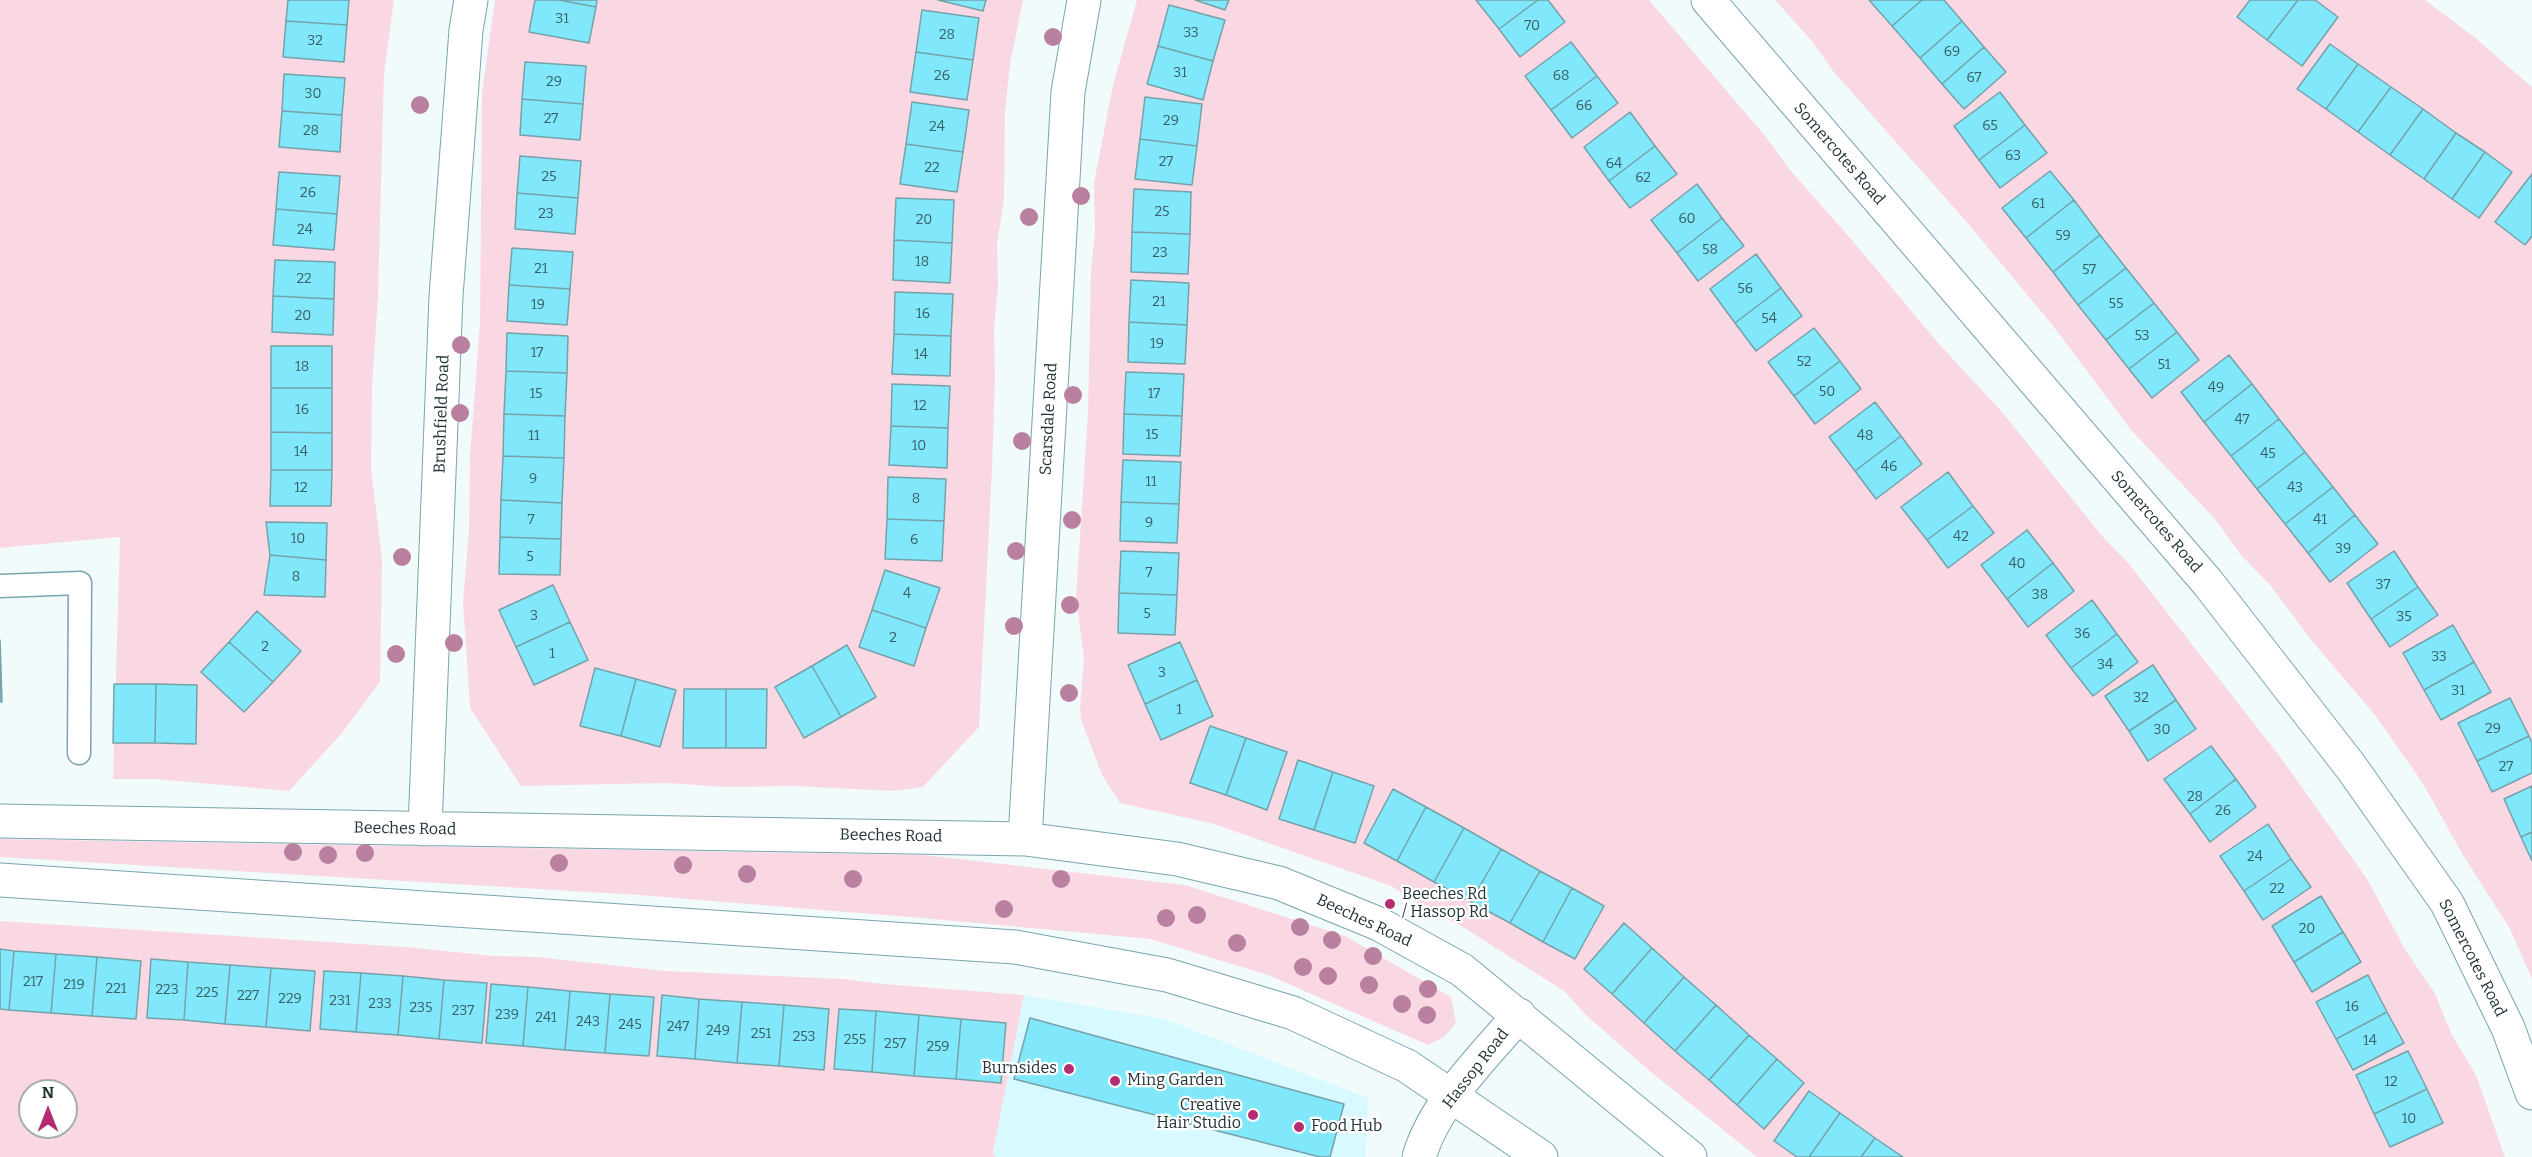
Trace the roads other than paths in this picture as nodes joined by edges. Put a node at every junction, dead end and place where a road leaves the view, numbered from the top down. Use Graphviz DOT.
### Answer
graph roads {
  1 [pos="471,0"];
  2 [pos="1084,0"];
  3 [pos="1708,0"];
  4 [pos="0,586"];
  5 [pos="79,753"];
  6 [pos="0,821"];
  7 [pos="425,829"];
  8 [pos="1025,839"];
  9 [pos="0,880"];
  10 [pos="1519,1015"];
  11 [pos="2532,1093"];
  12 [pos="1451,1096"];
  13 [pos="1682,1155"];
  14 [pos="1419,1157"];
  15 [pos="1540,1157"];
  1 -- 7 [label="street, Brushfield Road"];
  2 -- 8 [label="street, Scarsdale Road"];
  3 -- 11 [label="street, Somercotes Road"];
  4 -- 5 [label="lane"];
  6 -- 7 [label="street, Beeches Road"];
  7 -- 8 [label="street, Beeches Road"];
  8 -- 10 [label="street, Beeches Road"];
  9 -- 12 [label="street"];
  10 -- 12 [label="street, Hassop Road"];
  10 -- 13 [label="street, Beeches Road"];
  12 -- 14 [label="street, Hassop Road"];
  12 -- 15 [label="street"];
}
